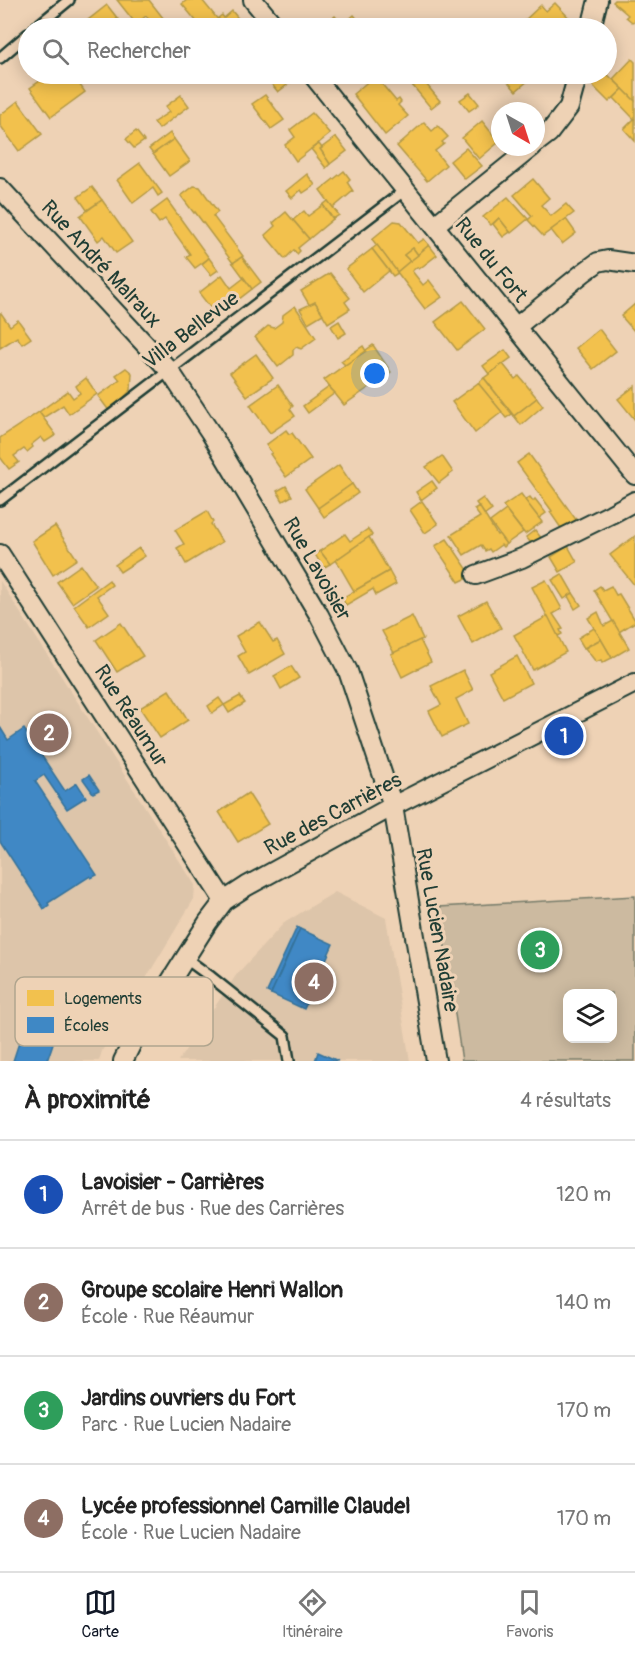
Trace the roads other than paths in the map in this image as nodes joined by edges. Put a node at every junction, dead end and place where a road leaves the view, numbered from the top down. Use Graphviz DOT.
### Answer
graph roads {
  1 [pos="69,0"];
  2 [pos="253,0"];
  3 [pos="598,0"];
  4 [pos="47,18"];
  5 [pos="268,18"];
  6 [pos="594,18"];
  7 [pos="18,43"];
  8 [pos="0,58"];
  9 [pos="320,84"];
  10 [pos="575,84"];
  11 [pos="545,136"];
  12 [pos="520,156"];
  13 [pos="0,188"];
  14 [pos="405,190"];
  15 [pos="435,225"];
  16 [pos="635,264"];
  17 [pos="516,327"];
  18 [pos="169,370"];
  19 [pos="635,475"];
  20 [pos="0,500"];
  21 [pos="635,501"];
  22 [pos="0,554"];
  23 [pos="476,575"];
  24 [pos="635,683"];
  25 [pos="393,807"];
  26 [pos="224,901"];
  27 [pos="185,958"];
  28 [pos="173,977"];
  29 [pos="212,977"];
  30 [pos="213,978"];
  31 [pos="130,1046"];
  32 [pos="123,1061"];
  33 [pos="289,1061"];
  34 [pos="436,1061"];
  1 -- 4 [label="lane"];
  2 -- 5 [label="street"];
  3 -- 6 [label="street"];
  7 -- 8 [label="lane"];
  9 -- 14 [label="street, Rue du Fort"];
  10 -- 11 [label="street"];
  12 -- 15 [label="street"];
  13 -- 18 [label="street, Rue André Malraux"];
  14 -- 15 [label="street, Rue du Fort"];
  14 -- 18 [label="lane, Villa Bellevue"];
  15 -- 17 [label="street, Rue du Fort"];
  16 -- 17 [label="street"];
  17 -- 19 [label="street, Rue du Fort"];
  18 -- 20 [label="lane, Villa Bellevue"];
  18 -- 25 [label="street, Rue Lavoisier"];
  21 -- 23 [label="street"];
  22 -- 26 [label="street, Rue Réaumur"];
  24 -- 25 [label="street, Rue des Carrières"];
  25 -- 26 [label="street, Rue des Carrières"];
  25 -- 34 [label="street, Rue Lucien Nadaire"];
  26 -- 27 [label="street, Rue des Carrières"];
  27 -- 28 [label="street, Rue des Carrières"];
  27 -- 29 [label="lane"];
  30 -- 33 [label="lane"];
  31 -- 32 [label="street, Rue des Carrières"];
}
